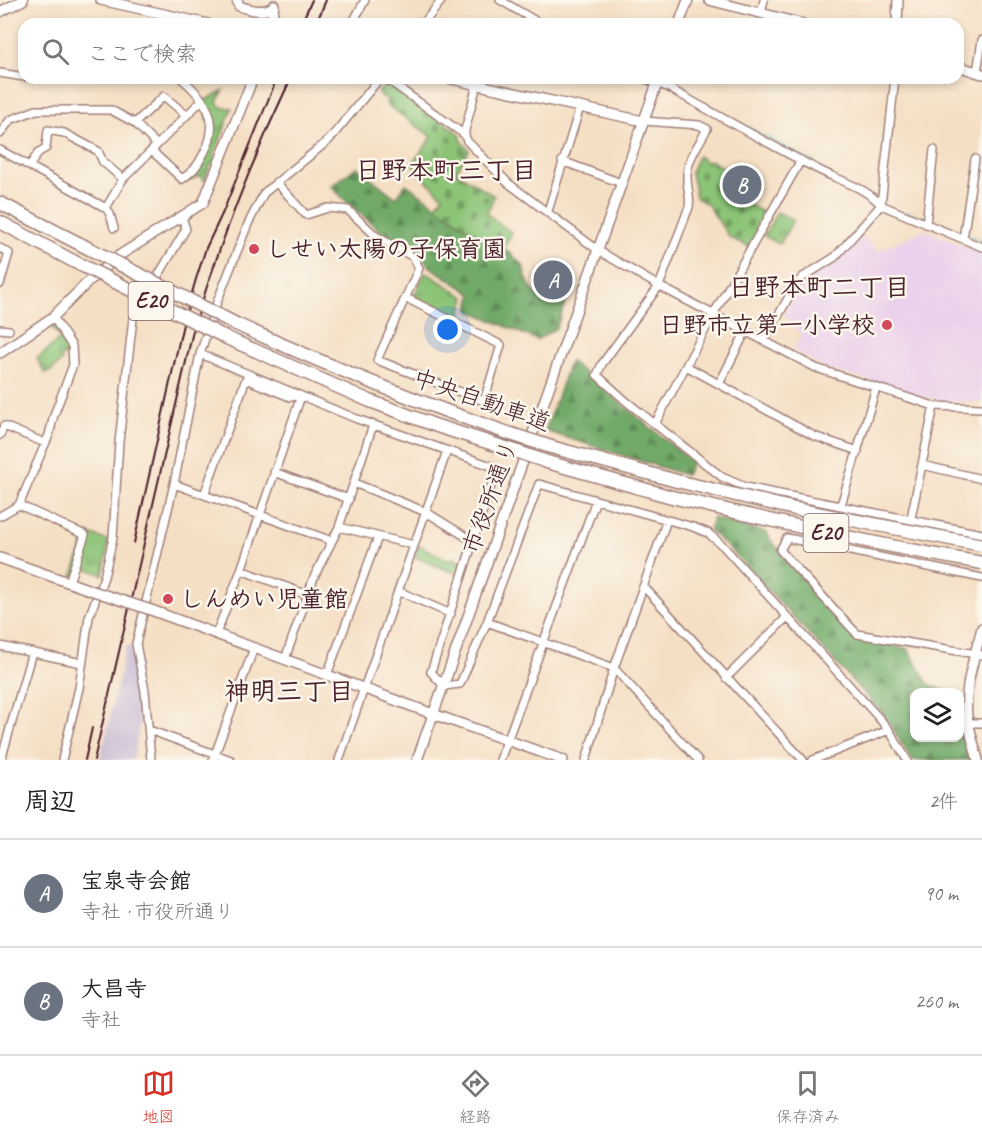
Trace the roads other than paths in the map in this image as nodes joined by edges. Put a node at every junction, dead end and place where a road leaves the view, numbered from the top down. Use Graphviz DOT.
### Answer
graph roads {
  1 [pos="23,0"];
  2 [pos="101,0"];
  3 [pos="237,0"];
  4 [pos="365,0"];
  5 [pos="442,0"];
  6 [pos="500,0"];
  7 [pos="688,0"];
  8 [pos="709,0"];
  9 [pos="764,0"];
  10 [pos="898,0"];
  11 [pos="274,3"];
  12 [pos="729,3"];
  13 [pos="261,11"];
  14 [pos="0,12"];
  15 [pos="761,13"];
  16 [pos="524,15"];
  17 [pos="181,18"];
  18 [pos="266,18"];
  19 [pos="272,18"];
  20 [pos="355,18"];
  21 [pos="428,18"];
  22 [pos="522,18"];
  23 [pos="530,18"];
  24 [pos="682,18"];
  25 [pos="780,18"];
  26 [pos="897,18"];
  27 [pos="982,40"];
  28 [pos="964,68"];
  29 [pos="0,73"];
  30 [pos="979,73"];
  31 [pos="18,76"];
  32 [pos="187,84"];
  33 [pos="251,84"];
  34 [pos="375,84"];
  35 [pos="393,84"];
  36 [pos="478,84"];
  37 [pos="491,84"];
  38 [pos="657,84"];
  39 [pos="662,84"];
  40 [pos="894,84"];
  41 [pos="198,104"];
  42 [pos="580,107"];
  43 [pos="186,115"];
  44 [pos="643,121"];
  45 [pos="135,123"];
  46 [pos="0,134"];
  47 [pos="465,135"];
  48 [pos="156,144"];
  49 [pos="0,150"];
  50 [pos="934,150"];
  51 [pos="152,151"];
  52 [pos="975,159"];
  53 [pos="801,160"];
  54 [pos="562,161"];
  55 [pos="30,165"];
  56 [pos="123,179"];
  57 [pos="276,182"];
  58 [pos="621,183"];
  59 [pos="0,202"];
  60 [pos="881,206"];
  61 [pos="106,208"];
  62 [pos="548,211"];
  63 [pos="182,217"];
  64 [pos="926,220"];
  65 [pos="0,222"];
  66 [pos="114,228"];
  67 [pos="963,235"];
  68 [pos="982,247"];
  69 [pos="0,248"];
  70 [pos="599,251"];
  71 [pos="0,284"];
  72 [pos="659,286"];
  73 [pos="406,298"];
  74 [pos="713,315"];
  75 [pos="53,317"];
  76 [pos="0,329"];
  77 [pos="9,330"];
  78 [pos="746,331"];
  79 [pos="764,340"];
  80 [pos="0,353"];
  81 [pos="200,354"];
  82 [pos="687,366"];
  83 [pos="718,384"];
  84 [pos="876,388"];
  85 [pos="301,396"];
  86 [pos="934,406"];
  87 [pos="982,408"];
  88 [pos="656,424"];
  89 [pos="373,425"];
  90 [pos="0,435"];
  91 [pos="45,443"];
  92 [pos="447,451"];
  93 [pos="858,452"];
  94 [pos="922,465"];
  95 [pos="274,472"];
  96 [pos="982,479"];
  97 [pos="354,483"];
  98 [pos="174,484"];
  99 [pos="204,495"];
  100 [pos="349,499"];
  101 [pos="597,500"];
  102 [pos="20,505"];
  103 [pos="839,506"];
  104 [pos="426,512"];
  105 [pos="260,514"];
  106 [pos="0,516"];
  107 [pos="911,518"];
  108 [pos="667,520"];
  109 [pos="339,527"];
  110 [pos="982,534"];
  111 [pos="378,537"];
  112 [pos="332,541"];
  113 [pos="473,541"];
  114 [pos="414,545"];
  115 [pos="982,545"];
  116 [pos="832,548"];
  117 [pos="0,558"];
  118 [pos="982,563"];
  119 [pos="241,570"];
  120 [pos="982,578"];
  121 [pos="69,582"];
  122 [pos="644,587"];
  123 [pos="398,591"];
  124 [pos="308,595"];
  125 [pos="451,614"];
  126 [pos="788,617"];
  127 [pos="487,622"];
  128 [pos="982,627"];
  129 [pos="216,634"];
  130 [pos="544,642"];
  131 [pos="0,646"];
  132 [pos="254,648"];
  133 [pos="32,652"];
  134 [pos="979,655"];
  135 [pos="285,659"];
  136 [pos="82,663"];
  137 [pos="614,668"];
  138 [pos="327,675"];
  139 [pos="726,678"];
  140 [pos="444,686"];
  141 [pos="363,688"];
  142 [pos="433,714"];
  143 [pos="968,723"];
  144 [pos="982,723"];
  145 [pos="149,730"];
  146 [pos="889,730"];
  147 [pos="4,735"];
  148 [pos="507,741"];
  149 [pos="214,757"];
  150 [pos="1,760"];
  151 [pos="62,760"];
  152 [pos="151,760"];
  153 [pos="231,760"];
  154 [pos="339,760"];
  155 [pos="417,760"];
  156 [pos="500,760"];
  157 [pos="563,760"];
  158 [pos="586,760"];
  159 [pos="698,760"];
  160 [pos="803,760"];
  161 [pos="813,760"];
  162 [pos="907,760"];
  163 [pos="978,760"];
  1 -- 14 [label="street"];
  2 -- 17 [label="street"];
  3 -- 13 [label="street"];
  4 -- 20 [label="street"];
  5 -- 21 [label="street"];
  6 -- 16 [label="street"];
  7 -- 24 [label="street"];
  8 -- 12 [label="street"];
  9 -- 15 [label="street"];
  10 -- 26 [label="street"];
  11 -- 13 [label="street"];
  11 -- 19 [label="street"];
  12 -- 15 [label="street"];
  13 -- 18 [label="street"];
  15 -- 25 [label="street"];
  16 -- 22 [label="street"];
  16 -- 23 [label="street"];
  27 -- 30 [label="street"];
  28 -- 30 [label="street"];
  29 -- 31 [label="street"];
  32 -- 51 [label="street"];
  33 -- 63 [label="street"];
  34 -- 57 [label="street"];
  35 -- 47 [label="street"];
  36 -- 47 [label="street"];
  37 -- 42 [label="street"];
  38 -- 44 [label="street, 市役所通り"];
  39 -- 53 [label="street"];
  40 -- 60 [label="street"];
  41 -- 43 [label="street"];
  42 -- 44 [label="street"];
  42 -- 54 [label="street"];
  43 -- 45 [label="street"];
  43 -- 48 [label="street"];
  44 -- 58 [label="street, 市役所通り"];
  44 -- 72 [label="street"];
  45 -- 46 [label="street"];
  45 -- 48 [label="street"];
  47 -- 62 [label="street"];
  48 -- 51 [label="street"];
  49 -- 55 [label="street"];
  50 -- 64 [label="street"];
  51 -- 56 [label="street"];
  52 -- 67 [label="street"];
  53 -- 60 [label="street"];
  53 -- 74 [label="street"];
  54 -- 58 [label="street"];
  54 -- 62 [label="street"];
  55 -- 56 [label="street"];
  55 -- 61 [label="street"];
  56 -- 61 [label="street"];
  57 -- 73 [label="street"];
  57 -- 81 [label="street"];
  58 -- 70 [label="street, 市役所通り"];
  59 -- 115 [label="highway, 中央自動車道 / E20, bridge"];
  60 -- 64 [label="street"];
  60 -- 79 [label="street"];
  61 -- 66 [label="street"];
  62 -- 70 [label="street"];
  63 -- 75 [label="street"];
  63 -- 136 [label="street"];
  64 -- 67 [label="street"];
  65 -- 118 [label="highway, 中央自動車道 / E20, bridge"];
  67 -- 68 [label="street"];
  69 -- 71 [label="street"];
  70 -- 72 [label="street"];
  70 -- 140 [label="street, 市役所通り"];
  72 -- 74 [label="street"];
  72 -- 88 [label="street"];
  73 -- 73 [label="street"];
  74 -- 78 [label="street"];
  74 -- 82 [label="street"];
  75 -- 80 [label="street"];
  75 -- 91 [label="street"];
  76 -- 77 [label="street"];
  78 -- 79 [label="street"];
  78 -- 83 [label="street"];
  79 -- 84 [label="street"];
  81 -- 85 [label="street"];
  81 -- 98 [label="street"];
  82 -- 83 [label="street"];
  82 -- 88 [label="street"];
  83 -- 93 [label="street"];
  84 -- 86 [label="street"];
  84 -- 93 [label="street"];
  85 -- 89 [label="street"];
  85 -- 95 [label="street"];
  85 -- 99 [label="street"];
  86 -- 87 [label="street"];
  86 -- 94 [label="street"];
  88 -- 103 [label="street"];
  89 -- 92 [label="street"];
  89 -- 97 [label="street"];
  90 -- 91 [label="street"];
  91 -- 102 [label="street"];
  92 -- 104 [label="street"];
  92 -- 113 [label="street"];
  93 -- 103 [label="street"];
  94 -- 96 [label="street"];
  94 -- 107 [label="street"];
  95 -- 100 [label="street"];
  95 -- 105 [label="street"];
  97 -- 100 [label="street"];
  97 -- 104 [label="street"];
  98 -- 99 [label="street"];
  98 -- 145 [label="street"];
  99 -- 105 [label="street"];
  100 -- 109 [label="street"];
  101 -- 108 [label="street"];
  101 -- 127 [label="street"];
  101 -- 130 [label="street"];
  102 -- 106 [label="street"];
  102 -- 121 [label="street"];
  103 -- 107 [label="street"];
  103 -- 116 [label="street"];
  104 -- 113 [label="street"];
  104 -- 114 [label="street"];
  105 -- 112 [label="street"];
  105 -- 119 [label="street"];
  107 -- 110 [label="street"];
  108 -- 122 [label="street"];
  108 -- 126 [label="street"];
  109 -- 111 [label="street"];
  109 -- 112 [label="street"];
  111 -- 114 [label="street"];
  111 -- 138 [label="street"];
  112 -- 124 [label="street"];
  113 -- 125 [label="street"];
  114 -- 123 [label="street"];
  116 -- 120 [label="street"];
  116 -- 134 [label="street"];
  117 -- 121 [label="street"];
  119 -- 124 [label="street"];
  119 -- 129 [label="street"];
  121 -- 129 [label="street, bridge"];
  122 -- 137 [label="street"];
  122 -- 139 [label="street"];
  123 -- 125 [label="street"];
  123 -- 141 [label="street"];
  124 -- 135 [label="street"];
  125 -- 140 [label="street"];
  126 -- 139 [label="street"];
  126 -- 146 [label="street"];
  127 -- 130 [label="street"];
  127 -- 140 [label="street"];
  128 -- 134 [label="street"];
  129 -- 132 [label="street"];
  130 -- 137 [label="street"];
  130 -- 148 [label="street"];
  131 -- 133 [label="street"];
  132 -- 135 [label="street"];
  132 -- 149 [label="street"];
  133 -- 136 [label="street"];
  133 -- 147 [label="street"];
  134 -- 143 [label="street"];
  135 -- 138 [label="street"];
  136 -- 151 [label="street"];
  137 -- 158 [label="street"];
  137 -- 159 [label="street"];
  138 -- 141 [label="street"];
  139 -- 160 [label="street"];
  140 -- 142 [label="street, 市役所通り"];
  141 -- 142 [label="street"];
  141 -- 154 [label="street"];
  142 -- 148 [label="street"];
  142 -- 155 [label="street, 市役所通り"];
  143 -- 144 [label="street"];
  143 -- 163 [label="street"];
  145 -- 149 [label="street"];
  145 -- 152 [label="street"];
  146 -- 161 [label="street"];
  146 -- 162 [label="street"];
  147 -- 150 [label="street"];
  148 -- 156 [label="street"];
  148 -- 157 [label="street"];
  149 -- 153 [label="street"];
}
